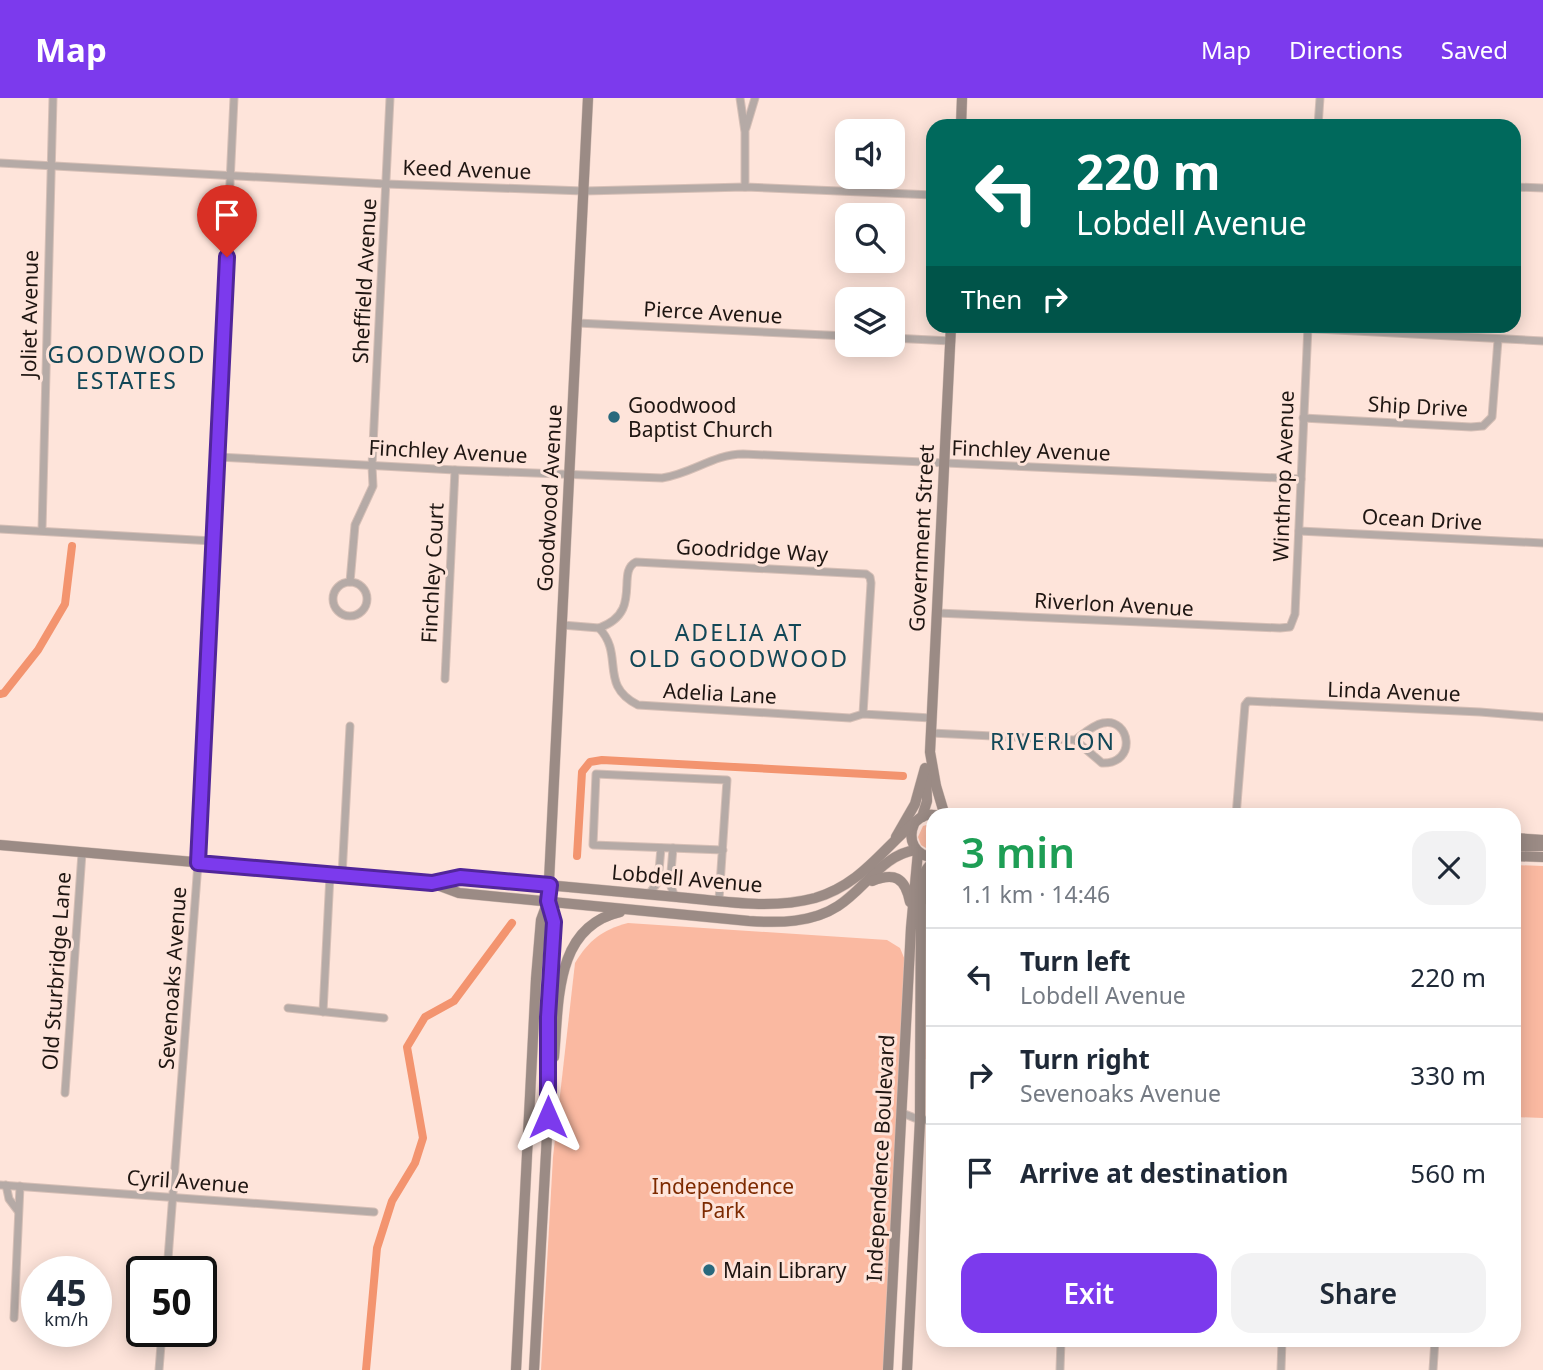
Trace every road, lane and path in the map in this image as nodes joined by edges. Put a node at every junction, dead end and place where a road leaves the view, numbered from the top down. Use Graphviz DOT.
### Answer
graph roads {
  1 [pos="53,98"];
  2 [pos="233,98"];
  3 [pos="390,98"];
  4 [pos="588,98"];
  5 [pos="740,98"];
  6 [pos="755,98"];
  7 [pos="962,98"];
  8 [pos="1320,98"];
  9 [pos="961,119"];
  10 [pos="1318,119"];
  11 [pos="745,132"];
  12 [pos="0,163"];
  13 [pos="50,165"];
  14 [pos="230,174"];
  15 [pos="386,184"];
  16 [pos="745,187"];
  17 [pos="1521,187"];
  18 [pos="1543,188"];
  19 [pos="584,191"];
  20 [pos="926,195"];
  21 [pos="577,323"];
  22 [pos="951,333"];
  23 [pos="1308,333"];
  24 [pos="1403,333"];
  25 [pos="835,335"];
  26 [pos="905,339"];
  27 [pos="1498,340"];
  28 [pos="951,341"];
  29 [pos="1543,341"];
  30 [pos="1303,418"];
  31 [pos="218,457"];
  32 [pos="944,464"];
  33 [pos="372,466"];
  34 [pos="455,470"];
  35 [pos="570,474"];
  36 [pos="1301,479"];
  37 [pos="0,529"];
  38 [pos="41,530"];
  39 [pos="1299,531"];
  40 [pos="213,541"];
  41 [pos="1543,543"];
  42 [pos="350,582"];
  43 [pos="937,613"];
  44 [pos="562,625"];
  45 [pos="1290,627"];
  46 [pos="599,628"];
  47 [pos="444,679"];
  48 [pos="863,714"];
  49 [pos="1543,717"];
  50 [pos="931,719"];
  51 [pos="350,726"];
  52 [pos="931,733"];
  53 [pos="1075,740"];
  54 [pos="930,752"];
  55 [pos="925,768"];
  56 [pos="941,808"];
  57 [pos="1237,808"];
  58 [pos="926,817"];
  59 [pos="918,820"];
  60 [pos="1521,838"];
  61 [pos="1543,840"];
  62 [pos="893,844"];
  63 [pos="0,845"];
  64 [pos="1521,846"];
  65 [pos="1543,846"];
  66 [pos="661,848"];
  67 [pos="673,848"];
  68 [pos="723,850"];
  69 [pos="917,851"];
  70 [pos="82,853"];
  71 [pos="926,856"];
  72 [pos="1521,856"];
  73 [pos="1543,857"];
  74 [pos="198,863"];
  75 [pos="926,873"];
  76 [pos="330,875"];
  77 [pos="342,876"];
  78 [pos="868,882"];
  79 [pos="432,883"];
  80 [pos="550,885"];
  81 [pos="830,893"];
  82 [pos="649,894"];
  83 [pos="926,894"];
  84 [pos="675,897"];
  85 [pos="719,900"];
  86 [pos="548,901"];
  87 [pos="750,903"];
  88 [pos="836,908"];
  89 [pos="629,910"];
  90 [pos="912,913"];
  91 [pos="921,920"];
  92 [pos="749,921"];
  93 [pos="536,979"];
  94 [pos="288,1008"];
  95 [pos="323,1012"];
  96 [pos="384,1017"];
  97 [pos="548,1017"];
  98 [pos="65,1093"];
  99 [pos="902,1113"];
  100 [pos="548,1117"];
  101 [pos="920,1120"];
  102 [pos="926,1120"];
  103 [pos="527,1147"];
  104 [pos="546,1147"];
  105 [pos="899,1178"];
  106 [pos="916,1179"];
  107 [pos="3,1185"];
  108 [pos="20,1186"];
  109 [pos="173,1198"];
  110 [pos="18,1212"];
  111 [pos="374,1212"];
  112 [pos="895,1252"];
  113 [pos="913,1253"];
  114 [pos="168,1256"];
  115 [pos="519,1308"];
  116 [pos="14,1318"];
  117 [pos="161,1347"];
  118 [pos="1061,1347"];
  119 [pos="1282,1347"];
  120 [pos="1435,1347"];
  121 [pos="535,1348"];
  122 [pos="159,1370"];
  123 [pos="516,1370"];
  124 [pos="534,1370"];
  125 [pos="888,1370"];
  126 [pos="907,1370"];
  127 [pos="1060,1370"];
  128 [pos="1281,1370"];
  129 [pos="1433,1370"];
  1 -- 13 [label="street, Joliet Avenue"];
  2 -- 14 [label="street, Sevenoaks Avenue"];
  3 -- 15 [label="street, Sheffield Avenue"];
  4 -- 19 [label="main road, Goodwood Avenue"];
  5 -- 11 [label="street"];
  6 -- 11 [label="street"];
  7 -- 9 [label="main road"];
  8 -- 10 [label="street"];
  11 -- 16 [label="street"];
  12 -- 13 [label="street, Keed Avenue"];
  13 -- 14 [label="street, Keed Avenue"];
  13 -- 38 [label="street, Joliet Avenue"];
  14 -- 15 [label="street, Keed Avenue"];
  14 -- 31 [label="street, Sevenoaks Avenue"];
  15 -- 19 [label="street, Keed Avenue"];
  15 -- 33 [label="street, Sheffield Avenue"];
  16 -- 19 [label="street, Keed Avenue"];
  16 -- 20 [label="street, Keed Avenue"];
  17 -- 18 [label="street"];
  19 -- 21 [label="main road, Goodwood Avenue"];
  21 -- 25 [label="street, Pierce Avenue"];
  21 -- 35 [label="main road, Goodwood Avenue"];
  22 -- 28 [label="main road, Government Street"];
  23 -- 30 [label="street, Winthrop Avenue"];
  24 -- 27 [label="street"];
  26 -- 28 [label="street"];
  27 -- 29 [label="street"];
  27 -- 30 [label="street, Ship Drive"];
  28 -- 32 [label="main road, Government Street"];
  30 -- 36 [label="street, Winthrop Avenue"];
  31 -- 33 [label="street, Finchley Avenue"];
  31 -- 40 [label="street, Sevenoaks Avenue"];
  32 -- 35 [label="street, Finchley Avenue"];
  32 -- 36 [label="street, Finchley Avenue"];
  32 -- 43 [label="main road, Government Street"];
  33 -- 34 [label="street, Finchley Avenue"];
  33 -- 42 [label="street, Sheffield Avenue"];
  34 -- 35 [label="street, Finchley Avenue"];
  34 -- 47 [label="street, Finchley Court"];
  35 -- 44 [label="main road, Goodwood Avenue"];
  36 -- 39 [label="street, Winthrop Avenue"];
  37 -- 38 [label="street"];
  38 -- 40 [label="street"];
  39 -- 41 [label="street, Ocean Drive"];
  39 -- 45 [label="street, Winthrop Avenue"];
  40 -- 74 [label="street, Sevenoaks Avenue"];
  42 -- 42 [label="street"];
  43 -- 45 [label="street, Riverlon Avenue"];
  43 -- 50 [label="main road, Government Street"];
  44 -- 46 [label="street"];
  44 -- 80 [label="main road, Goodwood Avenue"];
  46 -- 48 [label="street, Adelia Lane"];
  46 -- 48 [label="street, Goodridge Way"];
  48 -- 50 [label="street, Adelia Lane"];
  49 -- 57 [label="street, Linda Avenue"];
  50 -- 52 [label="main road, Government Street"];
  51 -- 77 [label="street"];
  52 -- 53 [label="street"];
  52 -- 54 [label="main road, Government Street"];
  53 -- 53 [label="street"];
  54 -- 55 [label="main road, Government Street"];
  54 -- 56 [label="main road, Government Street"];
  55 -- 59 [label="main road, Government Street"];
  55 -- 62 [label="main road"];
  58 -- 59 [label="main road"];
  59 -- 62 [label="main road, Lobdell Avenue"];
  59 -- 69 [label="main road, Government Street"];
  60 -- 61 [label="main road"];
  62 -- 81 [label="main road, Lobdell Avenue"];
  63 -- 70 [label="main road, Lobdell Avenue"];
  64 -- 65 [label="main road"];
  66 -- 67 [label="street"];
  66 -- 68 [label="street"];
  66 -- 82 [label="street"];
  67 -- 68 [label="street"];
  67 -- 84 [label="street"];
  68 -- 85 [label="street"];
  69 -- 71 [label="main road"];
  69 -- 78 [label="main road, Lobdell Avenue"];
  69 -- 90 [label="main road"];
  70 -- 74 [label="main road, Lobdell Avenue"];
  70 -- 98 [label="street, Old Sturbridge Lane"];
  72 -- 73 [label="main road"];
  74 -- 76 [label="main road, Lobdell Avenue"];
  74 -- 109 [label="street, Sevenoaks Avenue"];
  75 -- 91 [label="main road"];
  76 -- 77 [label="main road, Lobdell Avenue"];
  76 -- 95 [label="street"];
  77 -- 79 [label="main road, Lobdell Avenue"];
  78 -- 88 [label="main road, Lobdell Avenue"];
  78 -- 90 [label="main road"];
  79 -- 80 [label="main road, Lobdell Avenue"];
  79 -- 86 [label="main road, Lobdell Avenue"];
  80 -- 82 [label="main road, Lobdell Avenue"];
  80 -- 86 [label="main road, Goodwood Avenue"];
  81 -- 87 [label="main road, Lobdell Avenue"];
  81 -- 88 [label="main road"];
  82 -- 84 [label="main road, Lobdell Avenue"];
  83 -- 91 [label="main road"];
  84 -- 85 [label="main road, Lobdell Avenue"];
  85 -- 87 [label="main road, Lobdell Avenue"];
  86 -- 89 [label="main road, Lobdell Avenue"];
  86 -- 93 [label="main road"];
  86 -- 97 [label="main road"];
  87 -- 92 [label="main road"];
  88 -- 92 [label="main road, Lobdell Avenue"];
  89 -- 92 [label="main road, Lobdell Avenue"];
  89 -- 100 [label="main road"];
  90 -- 99 [label="main road, Independence Boulevard"];
  91 -- 101 [label="main road, Independence Boulevard"];
  93 -- 97 [label="main road"];
  93 -- 103 [label="main road"];
  94 -- 95 [label="street"];
  95 -- 96 [label="street"];
  97 -- 100 [label="main road"];
  99 -- 101 [label="street"];
  99 -- 105 [label="main road, Independence Boulevard"];
  100 -- 104 [label="main road"];
  101 -- 102 [label="street"];
  101 -- 106 [label="main road, Independence Boulevard"];
  103 -- 104 [label="street"];
  103 -- 115 [label="main road"];
  104 -- 121 [label="main road"];
  105 -- 106 [label="street"];
  105 -- 112 [label="main road, Independence Boulevard"];
  106 -- 113 [label="main road, Independence Boulevard"];
  107 -- 108 [label="street, Cyril Avenue"];
  107 -- 110 [label="street"];
  108 -- 109 [label="street, Cyril Avenue"];
  108 -- 110 [label="street"];
  109 -- 111 [label="street, Cyril Avenue"];
  109 -- 114 [label="street, Sevenoaks Avenue"];
  110 -- 116 [label="street"];
  112 -- 113 [label="street"];
  112 -- 125 [label="main road, Independence Boulevard"];
  113 -- 126 [label="main road, Independence Boulevard"];
  115 -- 121 [label="main road"];
  115 -- 123 [label="main road"];
  117 -- 122 [label="street"];
  118 -- 127 [label="street"];
  119 -- 128 [label="street"];
  120 -- 129 [label="street"];
  121 -- 124 [label="main road"];
}
